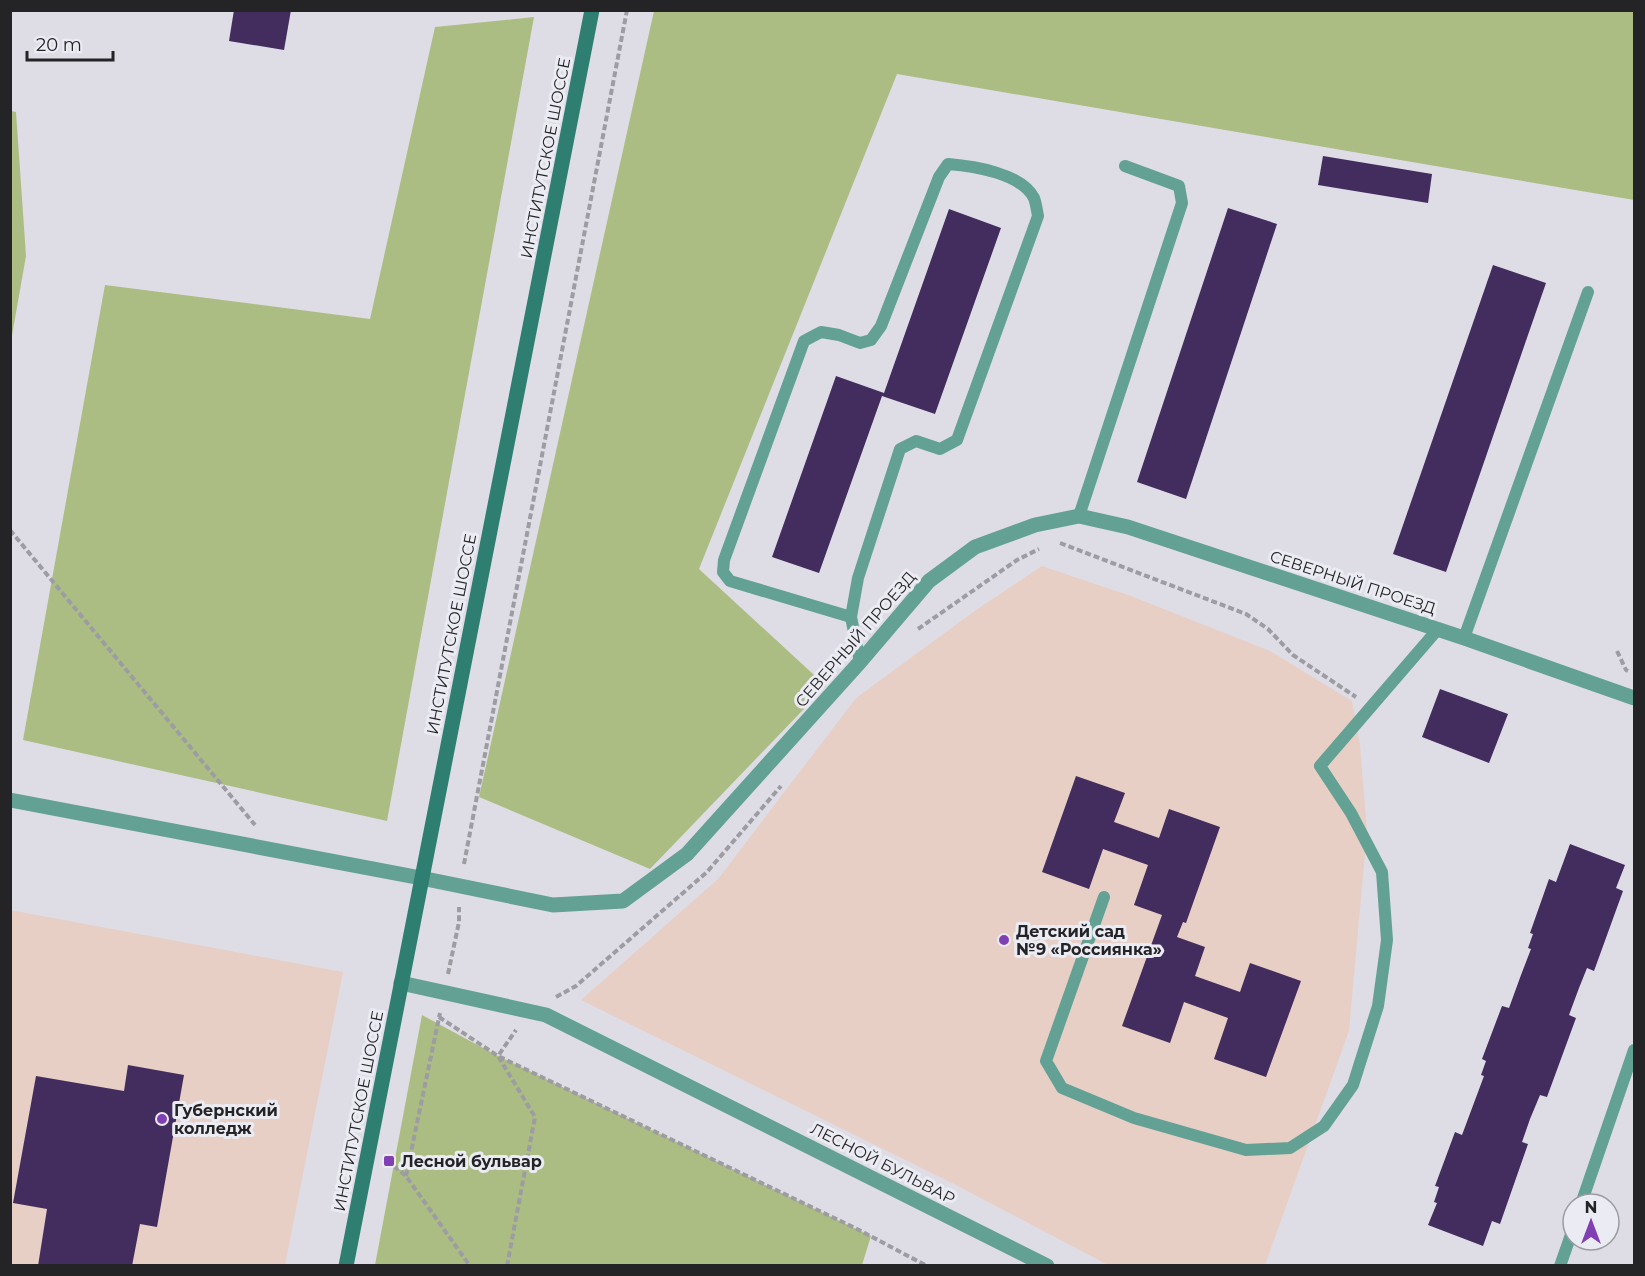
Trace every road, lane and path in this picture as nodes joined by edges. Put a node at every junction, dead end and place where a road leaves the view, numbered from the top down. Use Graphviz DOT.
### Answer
graph roads {
  1 [pos="592,10"];
  2 [pos="627,10"];
  3 [pos="1125,166"];
  4 [pos="1588,292"];
  5 [pos="1079,516"];
  6 [pos="10,530"];
  7 [pos="1054,541"];
  8 [pos="1045,546"];
  9 [pos="851,617"];
  10 [pos="1438,629"];
  11 [pos="914,632"];
  12 [pos="1464,638"];
  13 [pos="1617,651"];
  14 [pos="860,662"];
  15 [pos="1635,674"];
  16 [pos="1635,698"];
  17 [pos="1372,707"];
  18 [pos="782,785"];
  19 [pos="10,800"];
  20 [pos="277,851"];
  21 [pos="421,878"];
  22 [pos="459,886"];
  23 [pos="1104,897"];
  24 [pos="400,984"];
  25 [pos="446,985"];
  26 [pos="441,1006"];
  27 [pos="529,1011"];
  28 [pos="439,1017"];
  29 [pos="1635,1050"];
  30 [pos="498,1056"];
  31 [pos="369,1145"];
  32 [pos="406,1176"];
  33 [pos="1585,1192"];
  34 [pos="346,1266"];
  35 [pos="470,1266"];
  36 [pos="507,1266"];
  37 [pos="927,1266"];
  38 [pos="1047,1266"];
  1 -- 21 [label="street, ИНСТИТУТСКОЕ ШОССЕ"];
  2 -- 22 [label="path"];
  3 -- 5 [label="lane"];
  4 -- 12 [label="lane"];
  5 -- 10 [label="street, СЕВЕРНЫЙ ПРОЕЗД"];
  5 -- 14 [label="street, СЕВЕРНЫЙ ПРОЕЗД"];
  6 -- 20 [label="path"];
  7 -- 17 [label="path"];
  8 -- 11 [label="path"];
  9 -- 9 [label="lane"];
  9 -- 14 [label="lane"];
  10 -- 12 [label="street, СЕВЕРНЫЙ ПРОЕЗД"];
  10 -- 17 [label="lane"];
  12 -- 16 [label="street, СЕВЕРНЫЙ ПРОЕЗД"];
  13 -- 15 [label="path"];
  14 -- 22 [label="street, СЕВЕРНЫЙ ПРОЕЗД"];
  17 -- 23 [label="lane"];
  18 -- 27 [label="path"];
  19 -- 20 [label="street, СЕВЕРНЫЙ ПРОЕЗД"];
  20 -- 21 [label="street, СЕВЕРНЫЙ ПРОЕЗД"];
  21 -- 22 [label="street, СЕВЕРНЫЙ ПРОЕЗД"];
  21 -- 24 [label="street, ИНСТИТУТСКОЕ ШОССЕ"];
  22 -- 25 [label="path"];
  24 -- 27 [label="street, ЛЕСНОЙ БУЛЬВАР"];
  24 -- 31 [label="street, ИНСТИТУТСКОЕ ШОССЕ"];
  26 -- 28 [label="path"];
  27 -- 30 [label="path"];
  27 -- 38 [label="street, ЛЕСНОЙ БУЛЬВАР"];
  28 -- 30 [label="path"];
  28 -- 32 [label="path"];
  29 -- 33 [label="lane"];
  30 -- 36 [label="path"];
  30 -- 37 [label="path"];
  31 -- 32 [label="path"];
  31 -- 34 [label="street, ИНСТИТУТСКОЕ ШОССЕ"];
  32 -- 35 [label="path"];
}
